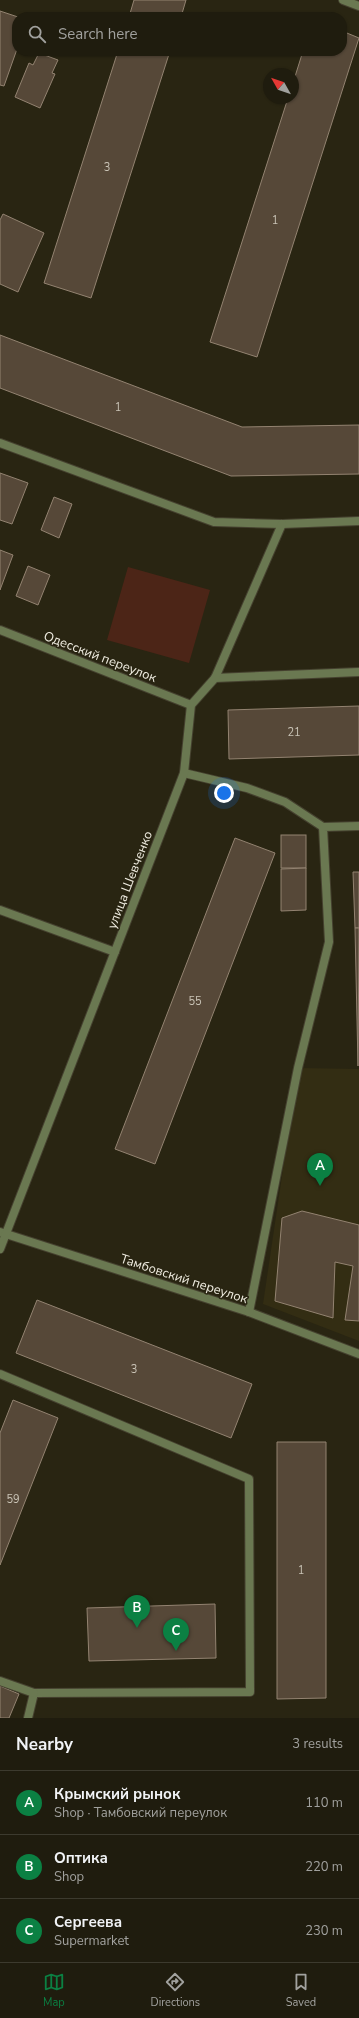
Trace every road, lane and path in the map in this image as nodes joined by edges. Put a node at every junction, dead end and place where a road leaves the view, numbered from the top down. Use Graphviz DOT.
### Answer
graph roads {
  1 [pos="343,0"];
  2 [pos="359,6"];
  3 [pos="0,444"];
  4 [pos="359,521"];
  5 [pos="282,524"];
  6 [pos="0,630"];
  7 [pos="359,672"];
  8 [pos="215,678"];
  9 [pos="191,705"];
  10 [pos="184,773"];
  11 [pos="359,826"];
  12 [pos="323,827"];
  13 [pos="0,910"];
  14 [pos="114,952"];
  15 [pos="3,1233"];
  16 [pos="0,1249"];
  17 [pos="249,1312"];
  18 [pos="359,1354"];
  19 [pos="0,1374"];
  20 [pos="0,1681"];
  21 [pos="34,1693"];
  22 [pos="28,1718"];
  1 -- 2 [label="street"];
  3 -- 5 [label="street"];
  4 -- 5 [label="street"];
  5 -- 8 [label="street"];
  6 -- 9 [label="street, Одесский переулок"];
  7 -- 8 [label="street"];
  8 -- 9 [label="street"];
  9 -- 10 [label="street, улица Шевченко"];
  10 -- 12 [label="street"];
  10 -- 14 [label="street, улица Шевченко"];
  11 -- 12 [label="street"];
  12 -- 17 [label="street"];
  13 -- 14 [label="street"];
  14 -- 15 [label="street, улица Шевченко"];
  15 -- 16 [label="street, улица Шевченко"];
  15 -- 17 [label="street, Тамбовский переулок"];
  17 -- 18 [label="street, Тамбовский переулок"];
  19 -- 21 [label="street"];
  20 -- 21 [label="street"];
  21 -- 22 [label="street"];
}
